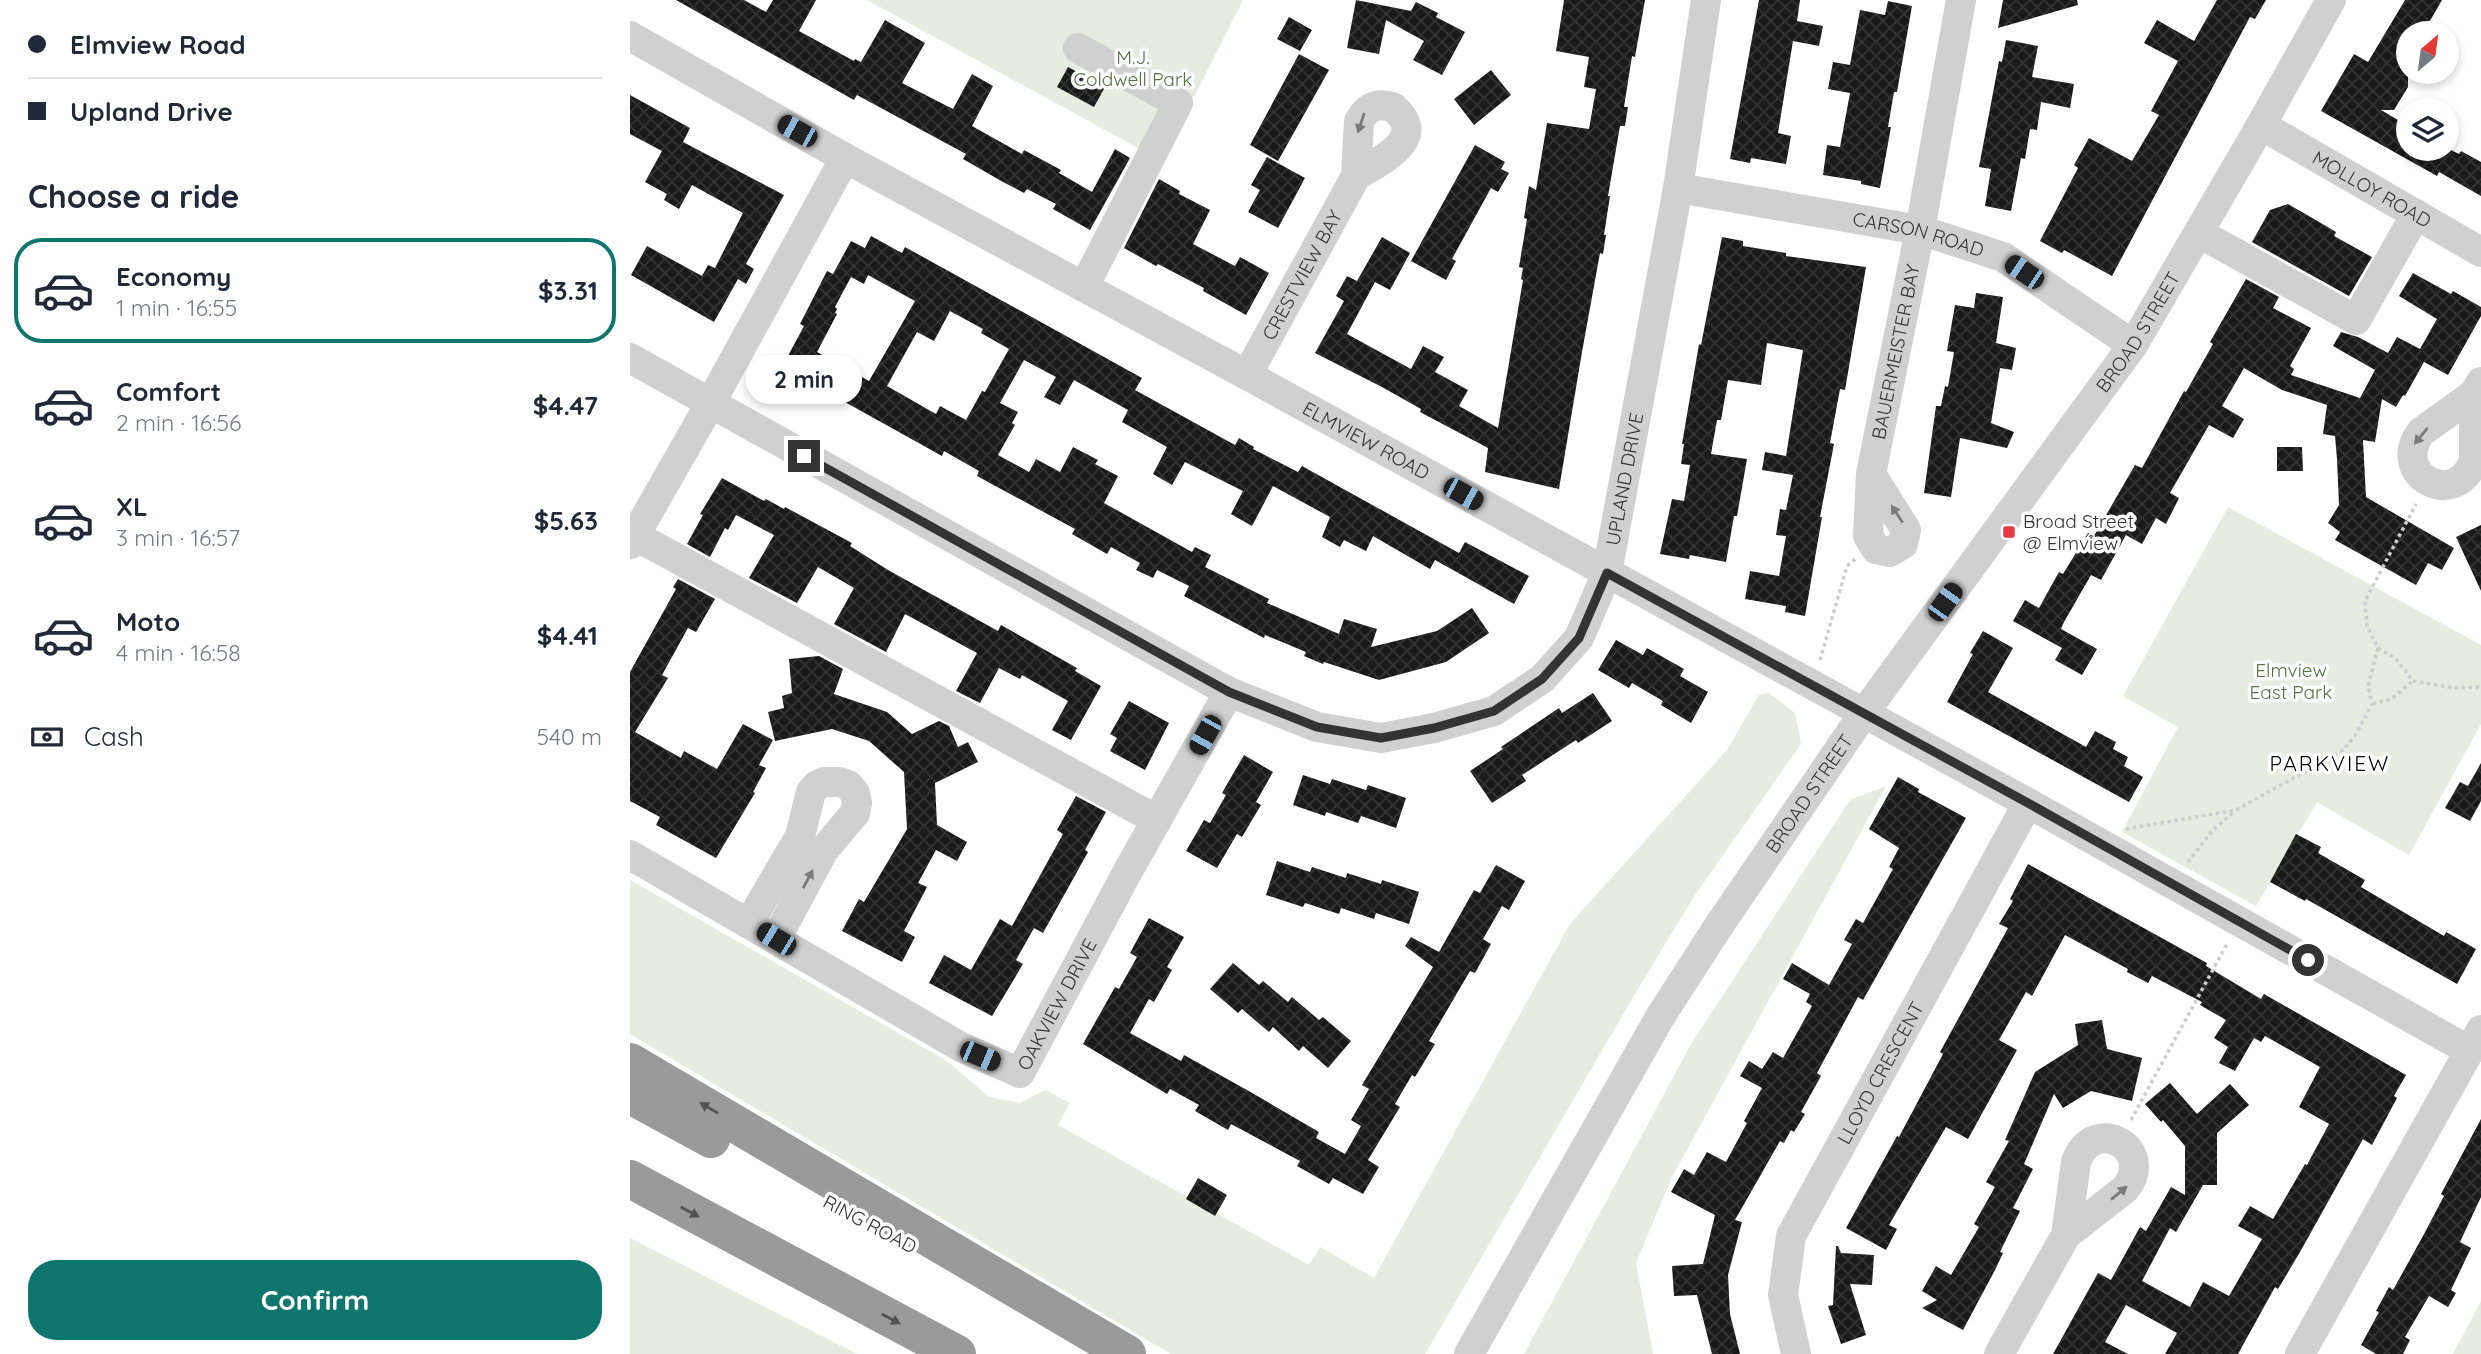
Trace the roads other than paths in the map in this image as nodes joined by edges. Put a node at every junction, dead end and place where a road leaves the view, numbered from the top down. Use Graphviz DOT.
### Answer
graph roads {
  1 [pos="1706,0"];
  2 [pos="1961,0"];
  3 [pos="2331,0"];
  4 [pos="630,36"];
  5 [pos="1078,48"];
  6 [pos="2262,125"];
  7 [pos="845,158"];
  8 [pos="1356,176"];
  9 [pos="1678,188"];
  10 [pos="2416,214"];
  11 [pos="1920,230"];
  12 [pos="2199,233"];
  13 [pos="2481,252"];
  14 [pos="1084,287"];
  15 [pos="2133,345"];
  16 [pos="630,358"];
  17 [pos="1247,375"];
  18 [pos="2478,388"];
  19 [pos="710,404"];
  20 [pos="631,538"];
  21 [pos="1870,544"];
  22 [pos="1607,573"];
  23 [pos="1229,692"];
  24 [pos="1864,713"];
  25 [pos="2028,803"];
  26 [pos="1157,820"];
  27 [pos="630,855"];
  28 [pos="749,923"];
  29 [pos="776,939"];
  30 [pos="2475,1041"];
  31 [pos="630,1062"];
  32 [pos="630,1095"];
  33 [pos="630,1180"];
  34 [pos="2066,1235"];
  35 [pos="957,1354"];
  36 [pos="1110,1354"];
  37 [pos="1127,1354"];
  38 [pos="1469,1354"];
  39 [pos="1796,1354"];
  40 [pos="1999,1354"];
  41 [pos="2300,1354"];
  1 -- 9 [label="street, UPLAND DRIVE"];
  2 -- 11 [label="street, BAUERMEISTER BAY"];
  3 -- 6 [label="street, BROAD STREET"];
  4 -- 7 [label="street, ELMVIEW ROAD"];
  5 -- 14 [label="street"];
  6 -- 10 [label="street, MOLLOY ROAD"];
  6 -- 12 [label="street, BROAD STREET"];
  7 -- 14 [label="street, ELMVIEW ROAD"];
  7 -- 19 [label="street"];
  8 -- 17 [label="street, CRESTVIEW BAY"];
  9 -- 11 [label="street, CARSON ROAD"];
  9 -- 22 [label="street, UPLAND DRIVE"];
  10 -- 12 [label="street"];
  10 -- 13 [label="street, MOLLOY ROAD"];
  11 -- 15 [label="street, CARSON ROAD"];
  11 -- 21 [label="street, BAUERMEISTER BAY"];
  12 -- 15 [label="street, BROAD STREET"];
  14 -- 17 [label="street, ELMVIEW ROAD"];
  15 -- 24 [label="street, BROAD STREET"];
  16 -- 19 [label="street, UPLAND DRIVE"];
  17 -- 22 [label="street, ELMVIEW ROAD"];
  18 -- 18 [label="street, one-way"];
  19 -- 20 [label="street"];
  19 -- 23 [label="street, UPLAND DRIVE"];
  20 -- 26 [label="street"];
  22 -- 23 [label="street, UPLAND DRIVE"];
  22 -- 24 [label="street, ELMVIEW ROAD"];
  23 -- 26 [label="street, OAKVIEW DRIVE"];
  24 -- 25 [label="street, ELMVIEW ROAD"];
  24 -- 38 [label="street, BROAD STREET"];
  25 -- 30 [label="street, ELMVIEW ROAD"];
  25 -- 39 [label="street, LLOYD CRESCENT"];
  26 -- 29 [label="street, OAKVIEW DRIVE"];
  27 -- 28 [label="street, OAKVIEW DRIVE"];
  28 -- 29 [label="street, OAKVIEW DRIVE"];
  29 -- 28 [label="street, one-way"];
  30 -- 41 [label="street"];
  37 -- 31 [label="highway, one-way"];
  32 -- 36 [label="highway, RING ROAD"];
  33 -- 35 [label="highway, one-way"];
  34 -- 34 [label="street, one-way"];
  34 -- 40 [label="street"];
}
